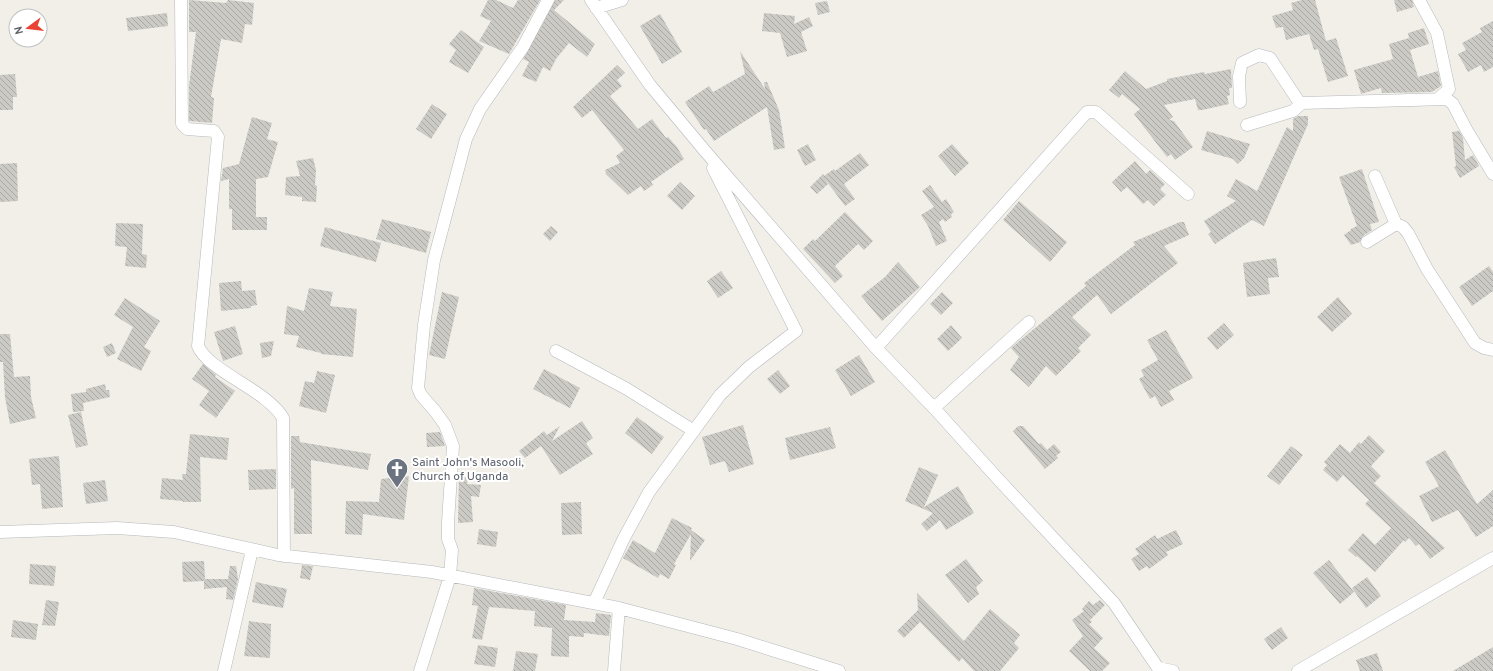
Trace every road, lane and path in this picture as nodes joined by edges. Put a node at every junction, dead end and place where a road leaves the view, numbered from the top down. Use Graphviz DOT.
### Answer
graph roads {
  1 [pos="181,0"];
  2 [pos="548,0"];
  3 [pos="622,0"];
  4 [pos="1419,0"];
  5 [pos="593,4"];
  6 [pos="1439,98"];
  7 [pos="1240,102"];
  8 [pos="1302,103"];
  9 [pos="1247,125"];
  10 [pos="705,151"];
  11 [pos="1493,174"];
  12 [pos="1375,176"];
  13 [pos="1188,194"];
  14 [pos="1396,224"];
  15 [pos="1367,242"];
  16 [pos="1029,322"];
  17 [pos="876,348"];
  18 [pos="556,350"];
  19 [pos="1493,350"];
  20 [pos="934,408"];
  21 [pos="694,431"];
  22 [pos="0,532"];
  23 [pos="252,550"];
  24 [pos="284,556"];
  25 [pos="1493,559"];
  26 [pos="450,576"];
  27 [pos="594,603"];
  28 [pos="619,608"];
  29 [pos="1156,669"];
  30 [pos="224,671"];
  31 [pos="420,671"];
  32 [pos="614,671"];
  33 [pos="839,671"];
  34 [pos="1172,671"];
  35 [pos="1298,671"];
  1 -- 24 [label="street"];
  2 -- 26 [label="street"];
  3 -- 5 [label="street"];
  4 -- 6 [label="street"];
  5 -- 10 [label="street"];
  6 -- 8 [label="street"];
  6 -- 11 [label="street"];
  7 -- 8 [label="street"];
  8 -- 9 [label="street"];
  10 -- 17 [label="street"];
  10 -- 21 [label="street"];
  12 -- 14 [label="street"];
  13 -- 17 [label="street"];
  14 -- 15 [label="street"];
  14 -- 19 [label="street"];
  16 -- 20 [label="street"];
  17 -- 20 [label="street"];
  18 -- 21 [label="street"];
  20 -- 29 [label="street"];
  21 -- 27 [label="street"];
  22 -- 23 [label="street"];
  23 -- 24 [label="street"];
  23 -- 30 [label="street"];
  24 -- 26 [label="street"];
  25 -- 35 [label="street"];
  26 -- 27 [label="street"];
  26 -- 31 [label="street"];
  27 -- 28 [label="street"];
  28 -- 32 [label="street"];
  28 -- 33 [label="street"];
  29 -- 34 [label="street"];
}
